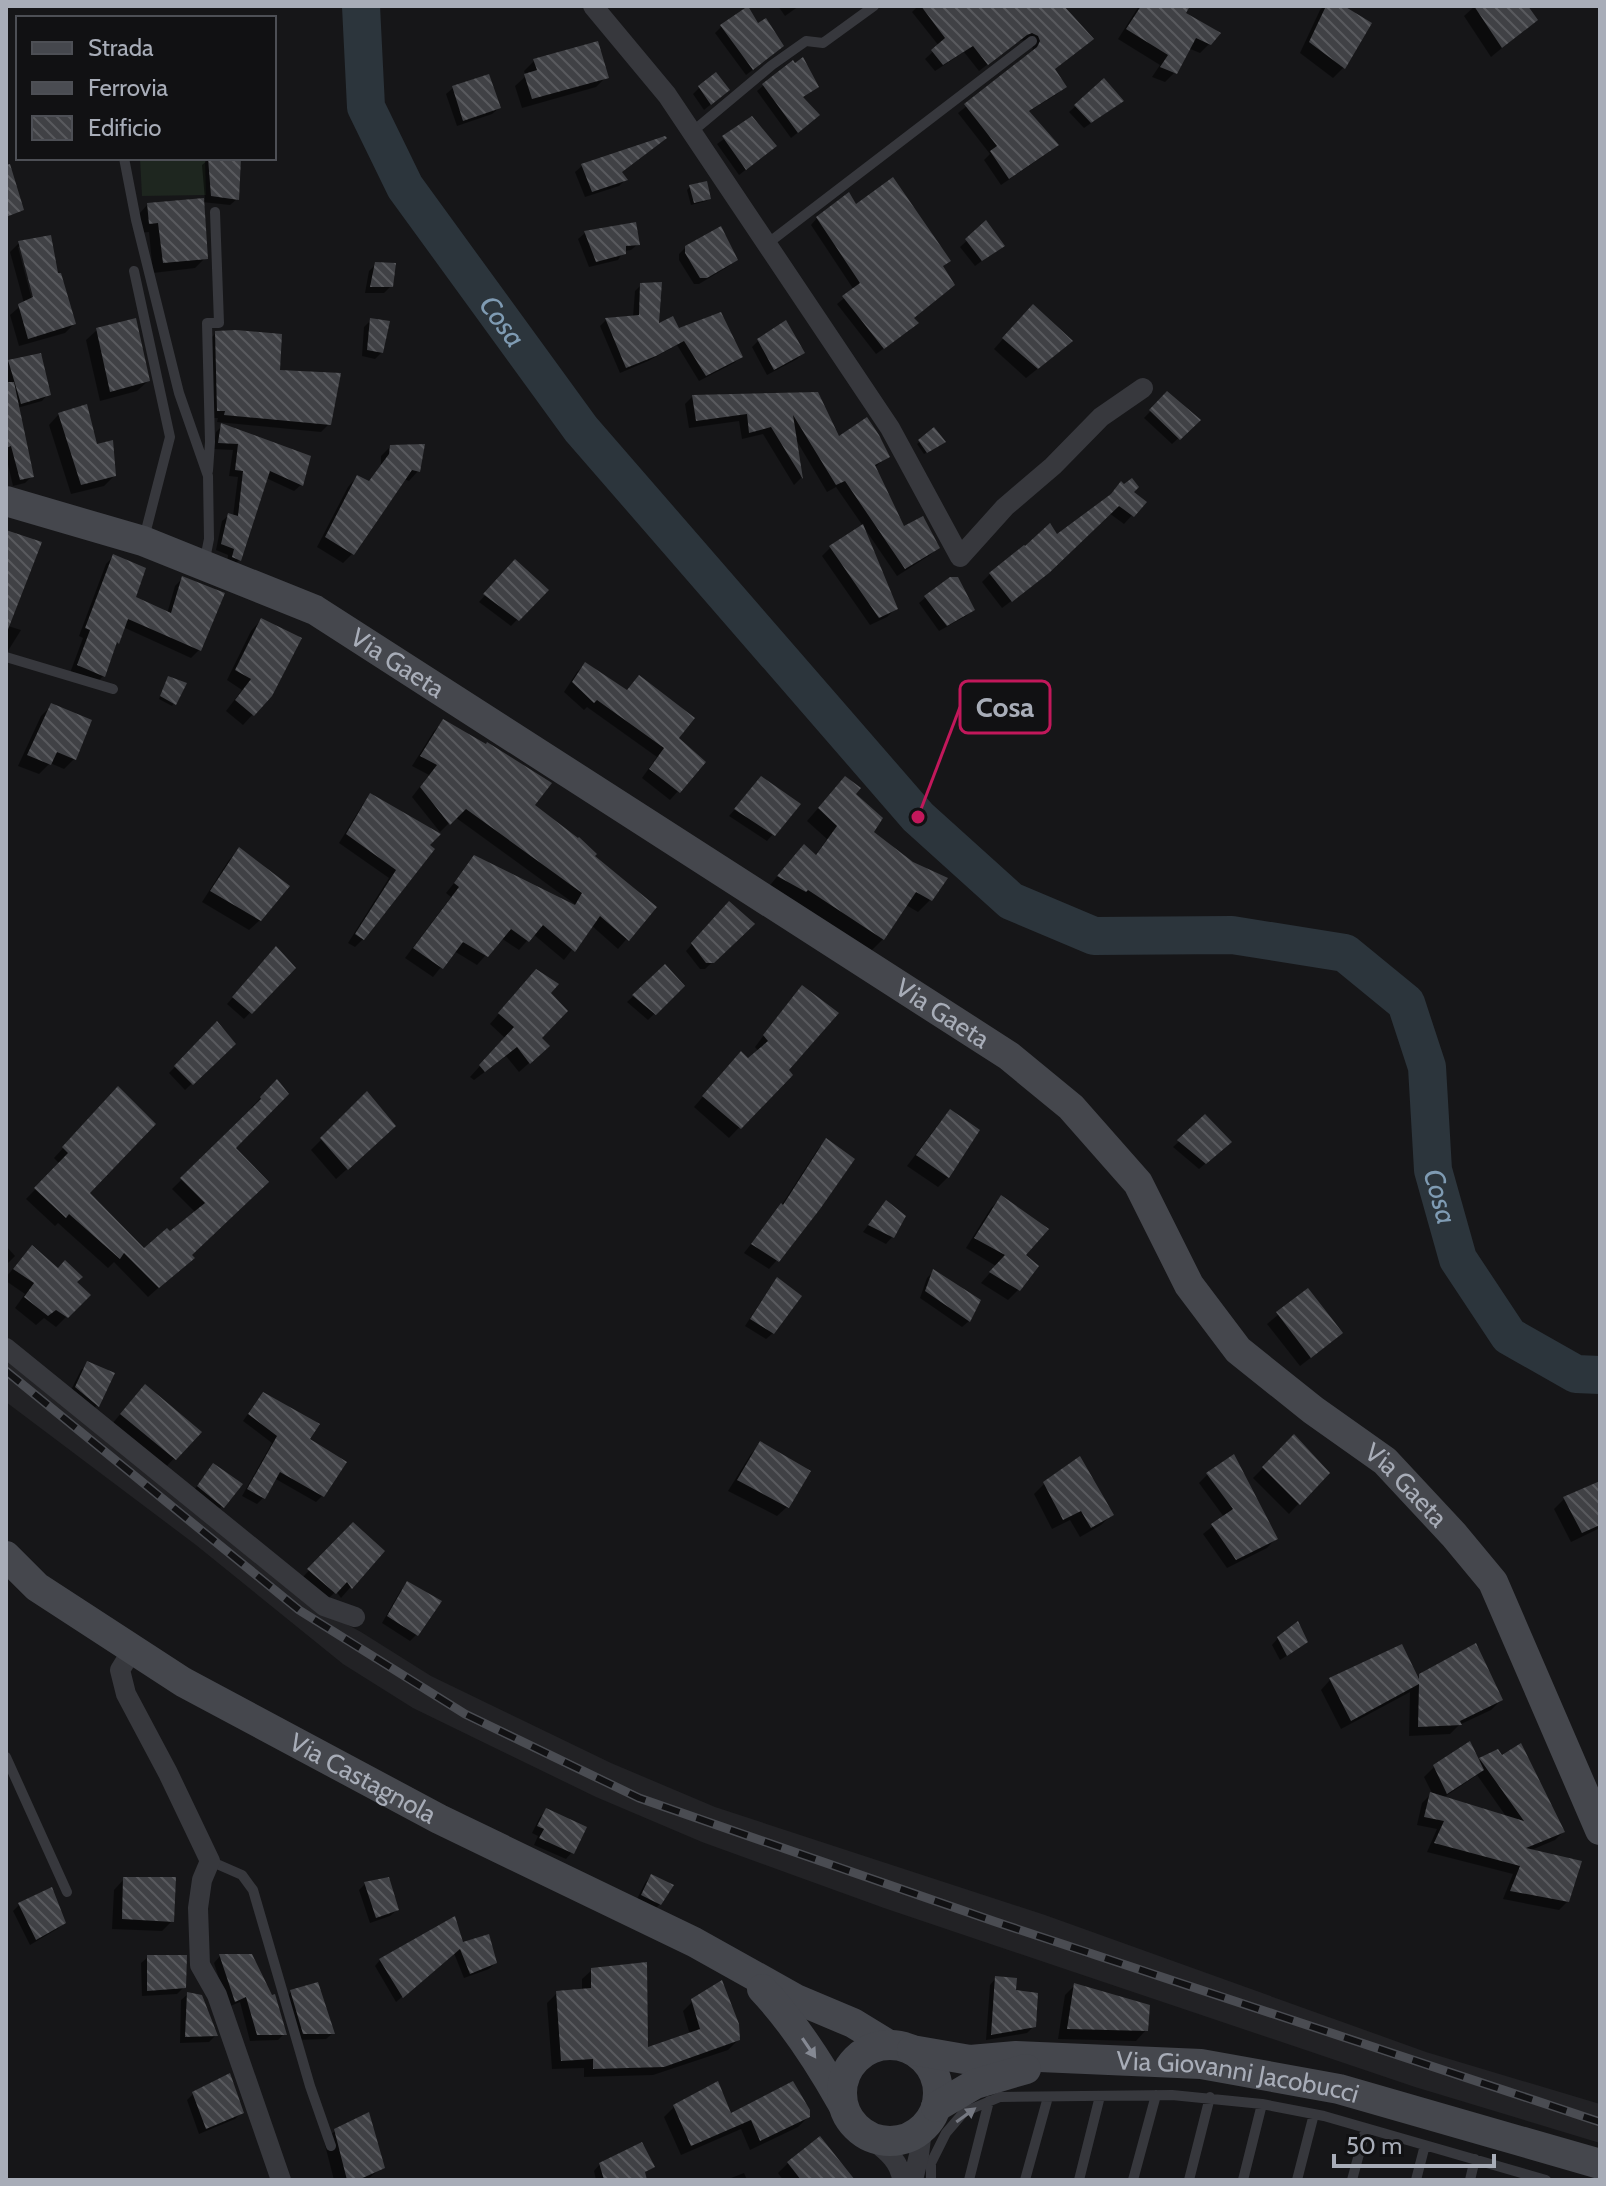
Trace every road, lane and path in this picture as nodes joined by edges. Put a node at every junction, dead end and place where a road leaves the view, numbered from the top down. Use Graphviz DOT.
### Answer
graph roads {
  1 [pos="593,6"];
  2 [pos="874,6"];
  3 [pos="1032,41"];
  4 [pos="692,132"];
  5 [pos="124,160"];
  6 [pos="215,212"];
  7 [pos="766,244"];
  8 [pos="134,271"];
  9 [pos="1143,388"];
  10 [pos="208,476"];
  11 [pos="6,501"];
  12 [pos="143,541"];
  13 [pos="204,567"];
  14 [pos="6,657"];
  15 [pos="113,689"];
  16 [pos="6,1348"];
  17 [pos="6,1556"];
  18 [pos="355,1617"];
  19 [pos="133,1649"];
  20 [pos="6,1757"];
  21 [pos="1600,1830"];
  22 [pos="210,1861"];
  23 [pos="67,1892"];
  24 [pos="741,1967"];
  25 [pos="900,2048"];
  26 [pos="1059,2059"];
  27 [pos="1156,2095"];
  28 [pos="1100,2096"];
  29 [pos="1048,2097"];
  30 [pos="1210,2097"];
  31 [pos="989,2101"];
  32 [pos="842,2103"];
  33 [pos="1262,2104"];
  34 [pos="1314,2114"];
  35 [pos="929,2118"];
  36 [pos="1366,2128"];
  37 [pos="870,2138"];
  38 [pos="1425,2145"];
  39 [pos="331,2146"];
  40 [pos="1475,2159"];
  41 [pos="1600,2164"];
  42 [pos="1525,2177"];
  43 [pos="281,2180"];
  44 [pos="902,2180"];
  45 [pos="913,2180"];
  46 [pos="931,2180"];
  47 [pos="969,2180"];
  48 [pos="1025,2180"];
  49 [pos="1079,2180"];
  50 [pos="1133,2180"];
  51 [pos="1189,2180"];
  52 [pos="1243,2180"];
  53 [pos="1297,2180"];
  54 [pos="1352,2180"];
  55 [pos="1416,2180"];
  56 [pos="1470,2180"];
  57 [pos="1546,2180"];
  1 -- 4 [label="street"];
  2 -- 4 [label="lane"];
  3 -- 7 [label="lane"];
  4 -- 7 [label="street"];
  5 -- 10 [label="lane"];
  6 -- 10 [label="lane"];
  7 -- 9 [label="street"];
  8 -- 12 [label="lane"];
  10 -- 13 [label="lane"];
  11 -- 12 [label="main road, Via Gaeta"];
  12 -- 13 [label="main road, Via Gaeta"];
  13 -- 21 [label="main road, Via Gaeta"];
  14 -- 15 [label="lane"];
  16 -- 18 [label="street"];
  17 -- 19 [label="main road, Via Castagnola"];
  19 -- 22 [label="street"];
  19 -- 24 [label="main road, Via Castagnola"];
  20 -- 23 [label="lane"];
  22 -- 39 [label="lane"];
  22 -- 43 [label="street"];
  24 -- 25 [label="main road, Via Castagnola"];
  24 -- 32 [label="main road, one-way"];
  25 -- 26 [label="main road"];
  25 -- 32 [label="main road"];
  25 -- 35 [label="main road"];
  26 -- 35 [label="main road"];
  26 -- 41 [label="main road, Via Giovanni Jacobucci"];
  27 -- 28 [label="lane"];
  27 -- 30 [label="lane"];
  27 -- 50 [label="lane"];
  28 -- 29 [label="lane"];
  28 -- 49 [label="lane"];
  29 -- 31 [label="lane"];
  29 -- 48 [label="lane"];
  30 -- 33 [label="lane"];
  30 -- 51 [label="lane"];
  46 -- 31 [label="lane, one-way"];
  31 -- 47 [label="lane"];
  32 -- 37 [label="main road"];
  33 -- 34 [label="lane"];
  33 -- 52 [label="lane"];
  34 -- 36 [label="lane"];
  34 -- 53 [label="lane"];
  35 -- 37 [label="main road"];
  35 -- 45 [label="street"];
  36 -- 38 [label="lane"];
  36 -- 54 [label="lane"];
  37 -- 44 [label="street"];
  38 -- 40 [label="lane"];
  38 -- 55 [label="lane"];
  40 -- 42 [label="lane"];
  40 -- 56 [label="lane"];
  42 -- 57 [label="lane"];
}
